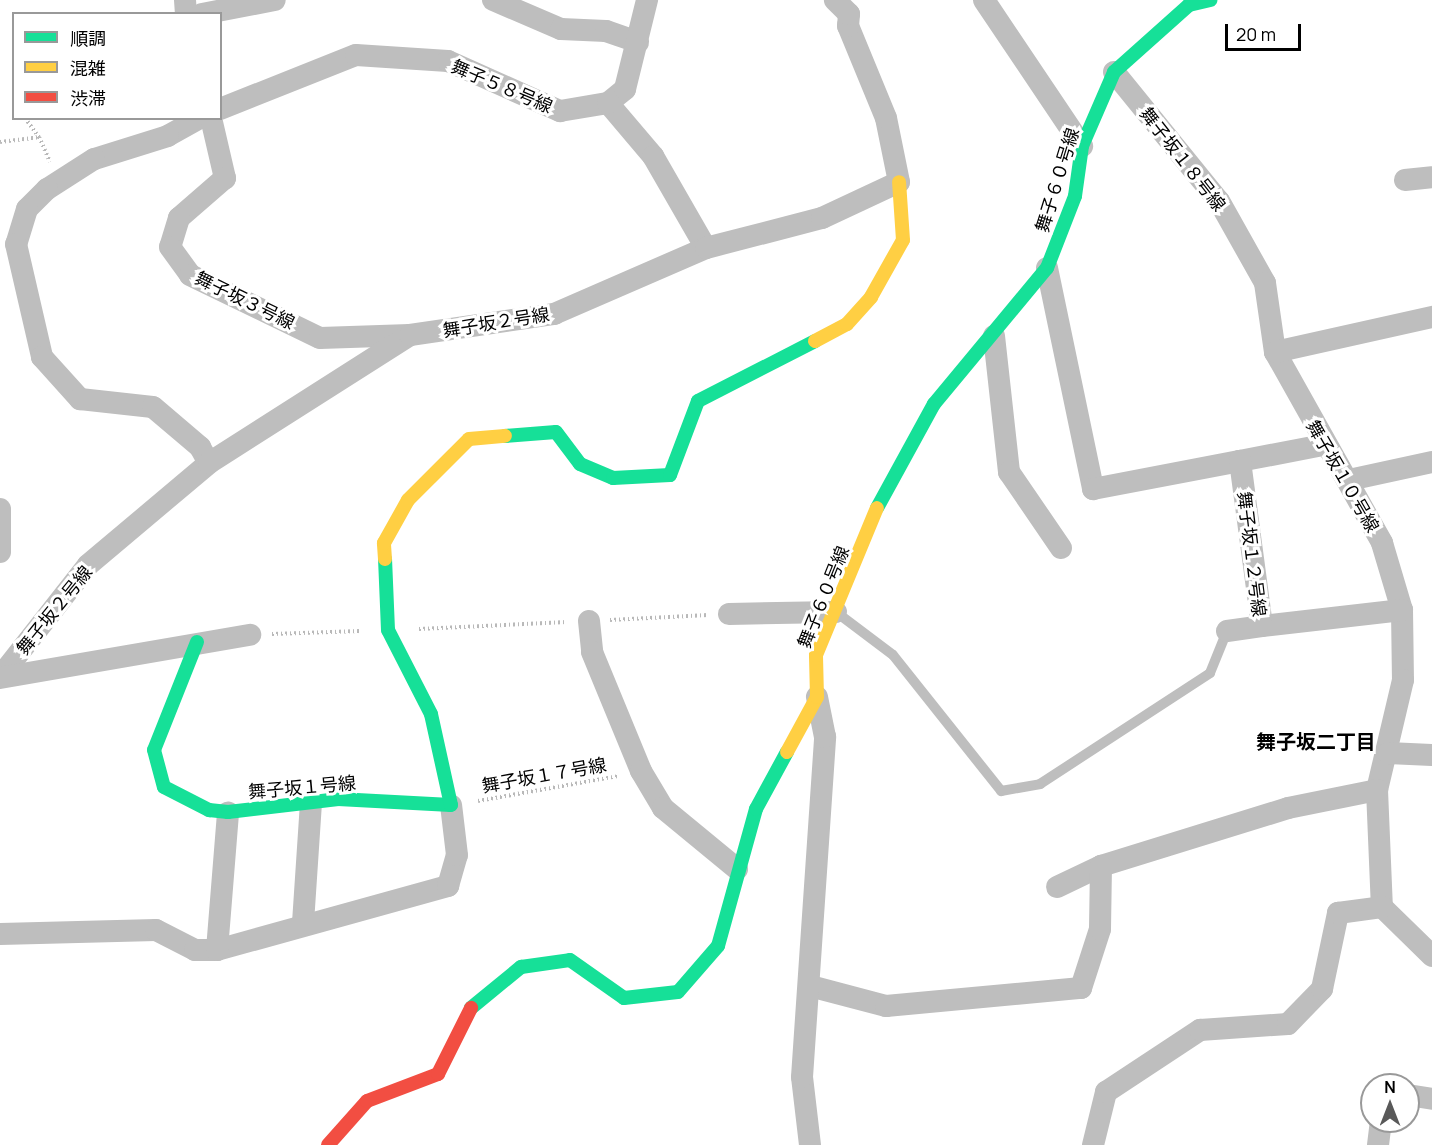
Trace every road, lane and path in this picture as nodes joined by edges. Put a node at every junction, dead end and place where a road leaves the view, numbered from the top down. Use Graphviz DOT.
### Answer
graph roads {
  1 [pos="274,0"];
  2 [pos="493,0"];
  3 [pos="646,0"];
  4 [pos="835,0"];
  5 [pos="984,0"];
  6 [pos="1210,0"];
  7 [pos="212,12"];
  8 [pos="638,42"];
  9 [pos="1114,72"];
  10 [pos="608,103"];
  11 [pos="222,108"];
  12 [pos="26,120"];
  13 [pos="196,120"];
  14 [pos="211,120"];
  15 [pos="39,137"];
  16 [pos="0,142"];
  17 [pos="1082,146"];
  18 [pos="1432,177"];
  19 [pos="1406,180"];
  20 [pos="58,182"];
  21 [pos="898,182"];
  22 [pos="706,248"];
  23 [pos="1047,268"];
  24 [pos="1432,318"];
  25 [pos="410,335"];
  26 [pos="994,336"];
  27 [pos="1275,352"];
  28 [pos="1323,445"];
  29 [pos="1240,461"];
  30 [pos="1432,462"];
  31 [pos="208,463"];
  32 [pos="1349,480"];
  33 [pos="0,509"];
  34 [pos="1061,548"];
  35 [pos="0,552"];
  36 [pos="1402,610"];
  37 [pos="836,612"];
  38 [pos="729,614"];
  39 [pos="589,621"];
  40 [pos="1262,626"];
  41 [pos="388,630"];
  42 [pos="1227,631"];
  43 [pos="250,635"];
  44 [pos="197,642"];
  45 [pos="0,677"];
  46 [pos="817,697"];
  47 [pos="1388,753"];
  48 [pos="1432,755"];
  49 [pos="641,771"];
  50 [pos="1377,790"];
  51 [pos="311,802"];
  52 [pos="451,805"];
  53 [pos="228,812"];
  54 [pos="1101,866"];
  55 [pos="737,869"];
  56 [pos="1057,887"];
  57 [pos="1382,907"];
  58 [pos="303,923"];
  59 [pos="0,934"];
  60 [pos="217,950"];
  61 [pos="1432,956"];
  62 [pos="810,986"];
  63 [pos="328,1145"];
  64 [pos="810,1145"];
  65 [pos="1093,1145"];
  1 -- 7 [label="street"];
  2 -- 8 [label="street"];
  3 -- 8 [label="street"];
  4 -- 21 [label="street"];
  5 -- 17 [label="street"];
  6 -- 9 [label="street, 舞子６０号線"];
  8 -- 10 [label="street"];
  9 -- 17 [label="street, 舞子６０号線"];
  9 -- 27 [label="street, 舞子坂１８号線"];
  10 -- 11 [label="street, 舞子５８号線"];
  10 -- 22 [label="street"];
  12 -- 15 [label="path"];
  13 -- 20 [label="street"];
  14 -- 25 [label="street, 舞子坂３号線"];
  15 -- 16 [label="path"];
  15 -- 20 [label="path"];
  17 -- 23 [label="street, 舞子６０号線"];
  18 -- 19 [label="street"];
  20 -- 31 [label="street"];
  21 -- 22 [label="street, 舞子坂２号線"];
  21 -- 41 [label="street"];
  22 -- 25 [label="street, 舞子坂２号線"];
  23 -- 26 [label="street, 舞子６０号線"];
  23 -- 29 [label="street"];
  24 -- 27 [label="street"];
  25 -- 31 [label="street, 舞子坂２号線"];
  26 -- 34 [label="street"];
  26 -- 37 [label="street, 舞子６０号線"];
  27 -- 28 [label="street, 舞子坂１０号線"];
  28 -- 29 [label="street"];
  28 -- 32 [label="street, 舞子坂１０号線"];
  29 -- 40 [label="street, 舞子坂１２号線"];
  30 -- 32 [label="street"];
  31 -- 45 [label="street, 舞子坂２号線"];
  32 -- 36 [label="street, 舞子坂１０号線"];
  33 -- 35 [label="street"];
  36 -- 40 [label="street, 舞子坂１２号線"];
  36 -- 47 [label="street, 舞子坂１０号線"];
  37 -- 38 [label="street"];
  37 -- 42 [label="lane"];
  37 -- 46 [label="street, 舞子６０号線"];
  38 -- 39 [label="path"];
  39 -- 41 [label="path"];
  39 -- 49 [label="street"];
  40 -- 42 [label="street"];
  41 -- 43 [label="path"];
  41 -- 52 [label="street"];
  43 -- 44 [label="street"];
  44 -- 45 [label="street"];
  44 -- 53 [label="street, 舞子坂１号線"];
  46 -- 55 [label="street"];
  46 -- 62 [label="street"];
  47 -- 48 [label="street"];
  47 -- 50 [label="street, 舞子坂１０号線"];
  49 -- 52 [label="path, 舞子坂１７号線"];
  49 -- 55 [label="street"];
  50 -- 54 [label="street"];
  50 -- 57 [label="street, 舞子坂１０号線"];
  51 -- 52 [label="street, 舞子坂１号線"];
  51 -- 53 [label="street, 舞子坂１号線"];
  51 -- 58 [label="street"];
  52 -- 58 [label="street"];
  53 -- 60 [label="street"];
  54 -- 56 [label="street"];
  54 -- 62 [label="street"];
  55 -- 63 [label="street"];
  57 -- 61 [label="street"];
  57 -- 65 [label="street"];
  58 -- 60 [label="street"];
  59 -- 60 [label="street"];
  62 -- 64 [label="street"];
}
